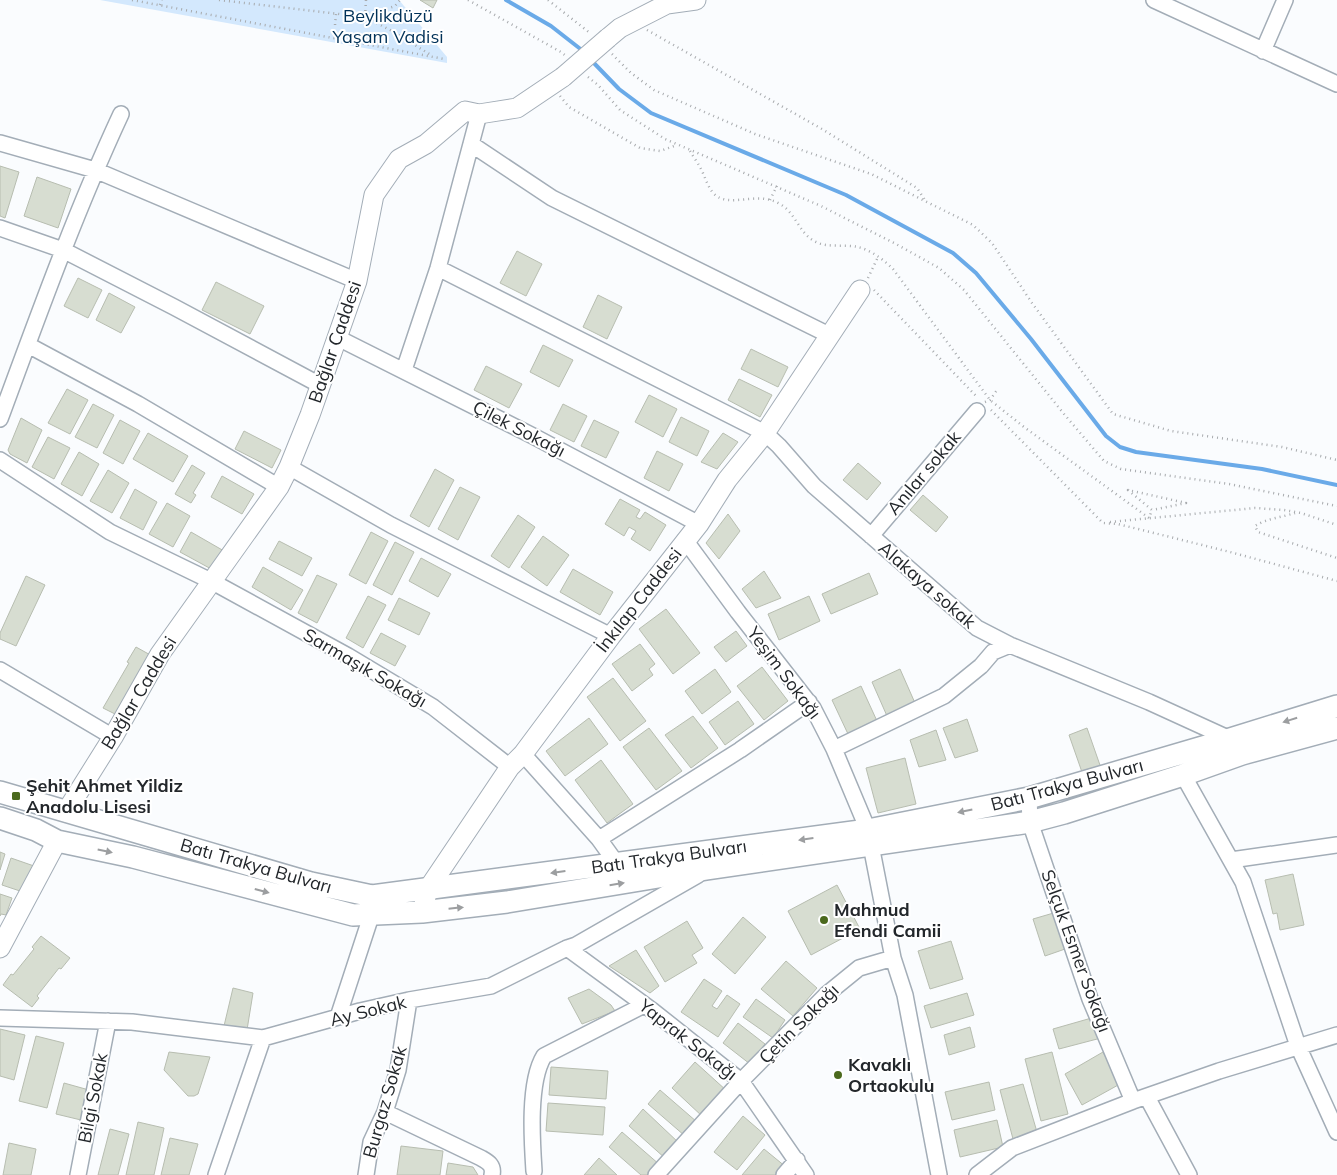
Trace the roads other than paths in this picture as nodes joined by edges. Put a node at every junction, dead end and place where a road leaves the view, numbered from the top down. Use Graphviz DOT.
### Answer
graph roads {
  1 [pos="696,0"];
  2 [pos="1154,0"];
  3 [pos="1284,0"];
  4 [pos="668,2"];
  5 [pos="1263,51"];
  6 [pos="1337,84"];
  7 [pos="121,114"];
  8 [pos="479,114"];
  9 [pos="0,142"];
  10 [pos="471,144"];
  11 [pos="94,170"];
  12 [pos="0,228"];
  13 [pos="63,250"];
  14 [pos="438,268"];
  15 [pos="357,281"];
  16 [pos="866,286"];
  17 [pos="830,335"];
  18 [pos="338,338"];
  19 [pos="28,344"];
  20 [pos="404,370"];
  21 [pos="320,385"];
  22 [pos="6,388"];
  23 [pos="984,408"];
  24 [pos="0,419"];
  25 [pos="765,433"];
  26 [pos="0,460"];
  27 [pos="289,467"];
  28 [pos="279,487"];
  29 [pos="699,524"];
  30 [pos="871,536"];
  31 [pos="685,540"];
  32 [pos="211,581"];
  33 [pos="611,636"];
  34 [pos="1010,645"];
  35 [pos="0,670"];
  36 [pos="809,702"];
  37 [pos="1337,706"];
  38 [pos="1337,728"];
  39 [pos="113,738"];
  40 [pos="1230,739"];
  41 [pos="834,749"];
  42 [pos="517,760"];
  43 [pos="1183,775"];
  44 [pos="0,792"];
  45 [pos="1029,798"];
  46 [pos="66,812"];
  47 [pos="0,818"];
  48 [pos="1030,822"];
  49 [pos="870,838"];
  50 [pos="599,839"];
  51 [pos="57,841"];
  52 [pos="1337,845"];
  53 [pos="1231,860"];
  54 [pos="617,864"];
  55 [pos="707,869"];
  56 [pos="428,889"];
  57 [pos="374,905"];
  58 [pos="422,912"];
  59 [pos="0,947"];
  60 [pos="567,948"];
  61 [pos="894,958"];
  62 [pos="409,1000"];
  63 [pos="644,1005"];
  64 [pos="338,1017"];
  65 [pos="0,1018"];
  66 [pos="108,1021"];
  67 [pos="1337,1035"];
  68 [pos="263,1038"];
  69 [pos="1298,1046"];
  70 [pos="742,1081"];
  71 [pos="1140,1099"];
  72 [pos="385,1112"];
  73 [pos="1337,1132"];
  74 [pos="797,1160"];
  75 [pos="1183,1172"];
  76 [pos="534,1174"];
  77 [pos="78,1175"];
  78 [pos="216,1175"];
  79 [pos="366,1175"];
  80 [pos="492,1175"];
  81 [pos="656,1175"];
  82 [pos="784,1175"];
  83 [pos="806,1175"];
  84 [pos="939,1175"];
  85 [pos="977,1175"];
  1 -- 4 [label="street, Bağlar Caddesi"];
  2 -- 5 [label="street"];
  3 -- 5 [label="street"];
  4 -- 8 [label="street, Bağlar Caddesi, bridge"];
  5 -- 6 [label="street"];
  7 -- 11 [label="street"];
  8 -- 10 [label="street"];
  8 -- 15 [label="street, Bağlar Caddesi"];
  9 -- 11 [label="street"];
  10 -- 14 [label="street"];
  10 -- 17 [label="street"];
  11 -- 13 [label="street"];
  11 -- 15 [label="street"];
  12 -- 13 [label="street"];
  13 -- 19 [label="street"];
  13 -- 21 [label="street"];
  14 -- 20 [label="street"];
  14 -- 25 [label="street, Alakaya sokak"];
  15 -- 18 [label="street, Bağlar Caddesi"];
  16 -- 17 [label="street, İnkılap Caddesi"];
  17 -- 25 [label="street, İnkılap Caddesi"];
  18 -- 20 [label="street, Çilek Sokağı"];
  18 -- 21 [label="street, Bağlar Caddesi"];
  19 -- 22 [label="street"];
  19 -- 28 [label="street"];
  20 -- 29 [label="street, Çilek Sokağı"];
  21 -- 27 [label="street, Bağlar Caddesi"];
  22 -- 24 [label="street"];
  23 -- 30 [label="street, Anılar sokak"];
  25 -- 29 [label="street, İnkılap Caddesi"];
  25 -- 30 [label="street, Alakaya sokak"];
  26 -- 32 [label="street, Sarmaşık Sokağı"];
  27 -- 28 [label="street, Bağlar Caddesi"];
  27 -- 33 [label="street"];
  28 -- 32 [label="street, Bağlar Caddesi"];
  29 -- 31 [label="street, İnkılap Caddesi"];
  30 -- 34 [label="street, Alakaya sokak"];
  31 -- 33 [label="street, İnkılap Caddesi"];
  31 -- 36 [label="street, Yeşim Sokağı"];
  32 -- 39 [label="street, Bağlar Caddesi"];
  32 -- 42 [label="street, Sarmaşık Sokağı"];
  33 -- 42 [label="street, İnkılap Caddesi"];
  34 -- 40 [label="street, Alakaya sokak"];
  34 -- 41 [label="street"];
  35 -- 39 [label="street"];
  36 -- 41 [label="street, Yeşim Sokağı"];
  36 -- 50 [label="street"];
  37 -- 40 [label="main road, Batı Trakya Bulvarı, one-way"];
  38 -- 43 [label="main road, Batı Trakya Bulvarı"];
  39 -- 46 [label="street, Bağlar Caddesi"];
  40 -- 45 [label="main road, Batı Trakya Bulvarı"];
  41 -- 49 [label="street, Yeşim Sokağı"];
  42 -- 50 [label="street, Sarmaşık Sokağı"];
  42 -- 56 [label="street, İnkılap Caddesi"];
  43 -- 48 [label="main road, Batı Trakya Bulvarı"];
  43 -- 53 [label="street"];
  44 -- 46 [label="main road, Batı Trakya Bulvarı"];
  45 -- 48 [label="street, Selçuk Esmer Sokağı"];
  45 -- 49 [label="main road, Batı Trakya Bulvarı, one-way"];
  46 -- 51 [label="main road"];
  46 -- 57 [label="main road, Batı Trakya Bulvarı"];
  47 -- 51 [label="main road, Batı Trakya Bulvarı"];
  48 -- 49 [label="main road, Batı Trakya Bulvarı"];
  48 -- 71 [label="street, Selçuk Esmer Sokağı"];
  49 -- 54 [label="main road, Batı Trakya Bulvarı, one-way"];
  49 -- 55 [label="main road, Batı Trakya Bulvarı"];
  49 -- 61 [label="street, Yeşim Sokağı"];
  50 -- 54 [label="street, Sarmaşık Sokağı"];
  51 -- 57 [label="main road, Batı Trakya Bulvarı, one-way"];
  51 -- 59 [label="street"];
  52 -- 53 [label="street"];
  53 -- 69 [label="street"];
  54 -- 56 [label="main road, Batı Trakya Bulvarı, one-way"];
  58 -- 55 [label="main road, Batı Trakya Bulvarı, one-way"];
  55 -- 60 [label="street, Ay Sokak"];
  56 -- 57 [label="main road, Batı Trakya Bulvarı"];
  56 -- 58 [label="street, İnkılap Caddesi"];
  57 -- 58 [label="main road, Batı Trakya Bulvarı"];
  57 -- 64 [label="street"];
  60 -- 62 [label="street, Ay Sokak"];
  60 -- 63 [label="street, Yaprak Sokağı"];
  61 -- 70 [label="street, Çetin Sokağı"];
  61 -- 84 [label="street, Yeşim Sokağı"];
  62 -- 64 [label="street, Ay Sokak"];
  62 -- 72 [label="street, Burgaz Sokak"];
  63 -- 70 [label="street, Yaprak Sokağı"];
  63 -- 76 [label="street"];
  64 -- 68 [label="street, Ay Sokak"];
  65 -- 66 [label="street, Ay Sokak"];
  66 -- 68 [label="street, Ay Sokak"];
  66 -- 77 [label="street, Bilgi Sokak"];
  67 -- 69 [label="street"];
  68 -- 78 [label="street"];
  69 -- 71 [label="street"];
  69 -- 73 [label="street"];
  70 -- 74 [label="street, Yaprak Sokağı"];
  70 -- 81 [label="street, Çetin Sokağı"];
  71 -- 75 [label="street, Selçuk Esmer Sokağı"];
  71 -- 85 [label="street"];
  72 -- 79 [label="street, Burgaz Sokak"];
  72 -- 80 [label="street"];
  74 -- 82 [label="street"];
  74 -- 83 [label="street, Yaprak Sokağı"];
}
